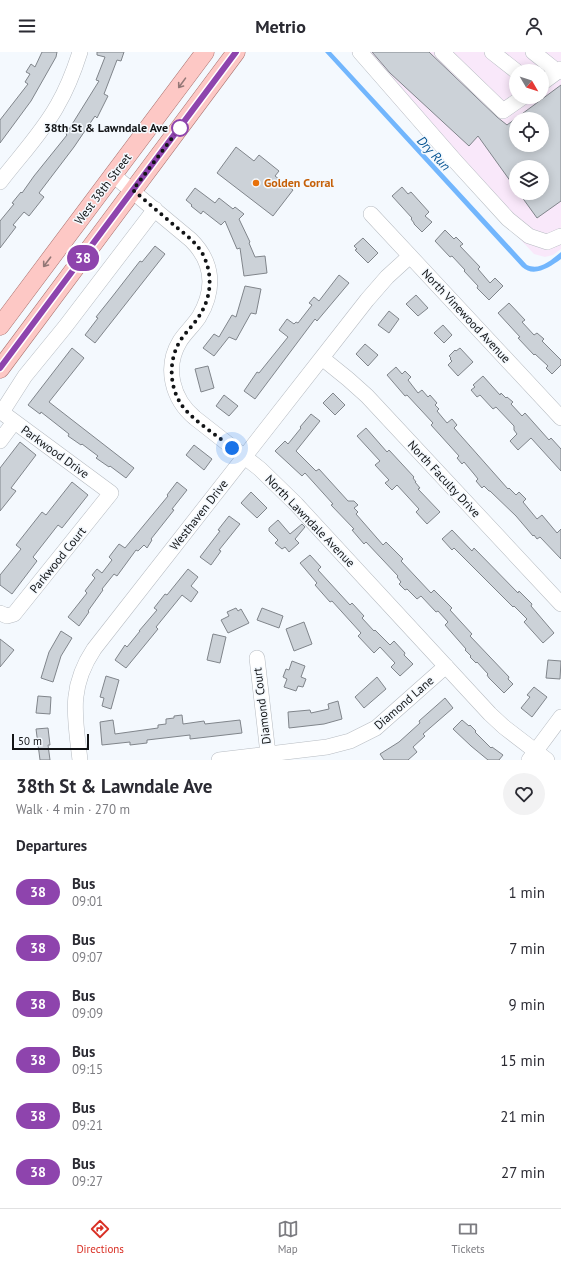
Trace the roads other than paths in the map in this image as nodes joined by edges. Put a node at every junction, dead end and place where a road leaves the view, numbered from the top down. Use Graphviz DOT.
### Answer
graph roads {
  1 [pos="80,52"];
  2 [pos="205,52"];
  3 [pos="236,52"];
  4 [pos="361,52"];
  5 [pos="442,52"];
  6 [pos="492,52"];
  7 [pos="534,52"];
  8 [pos="509,65"];
  9 [pos="559,70"];
  10 [pos="549,78"];
  11 [pos="512,104"];
  12 [pos="113,175"];
  13 [pos="0,182"];
  14 [pos="133,190"];
  15 [pos="155,209"];
  16 [pos="371,214"];
  17 [pos="561,236"];
  18 [pos="410,256"];
  19 [pos="0,326"];
  20 [pos="322,358"];
  21 [pos="0,368"];
  22 [pos="1,412"];
  23 [pos="561,418"];
  24 [pos="14,422"];
  25 [pos="0,441"];
  26 [pos="245,457"];
  27 [pos="111,493"];
  28 [pos="561,604"];
  29 [pos="0,613"];
  30 [pos="257,658"];
  31 [pos="446,666"];
  32 [pos="561,717"];
  33 [pos="268,754"];
  34 [pos="537,757"];
  35 [pos="80,760"];
  36 [pos="219,760"];
  1 -- 13 [label="street"];
  2 -- 12 [label="main road, West 38th Street, one-way"];
  3 -- 14 [label="main road, West 38th Street"];
  4 -- 17 [label="street"];
  5 -- 11 [label="street"];
  6 -- 8 [label="street"];
  7 -- 9 [label="street"];
  9 -- 10 [label="street"];
  12 -- 14 [label="street, North Lawndale Avenue"];
  12 -- 19 [label="main road, West 38th Street, one-way"];
  14 -- 15 [label="street, North Lawndale Avenue"];
  14 -- 21 [label="main road, West 38th Street"];
  15 -- 22 [label="street"];
  15 -- 26 [label="street, North Lawndale Avenue"];
  16 -- 18 [label="street, North Vinewood Avenue"];
  18 -- 20 [label="street, Westhaven Drive"];
  18 -- 23 [label="street, North Vinewood Avenue"];
  20 -- 26 [label="street, Westhaven Drive"];
  20 -- 28 [label="street, North Faculty Drive"];
  22 -- 24 [label="street, Parkwood Drive"];
  24 -- 25 [label="street"];
  24 -- 27 [label="street, Parkwood Drive"];
  26 -- 31 [label="street, North Lawndale Avenue"];
  26 -- 35 [label="street, Westhaven Drive"];
  27 -- 29 [label="street, Parkwood Court"];
  30 -- 33 [label="street, Diamond Court"];
  31 -- 33 [label="street, Diamond Lane"];
  31 -- 34 [label="street, North Lawndale Avenue"];
  32 -- 34 [label="street"];
  33 -- 36 [label="street, Diamond Lane"];
}
